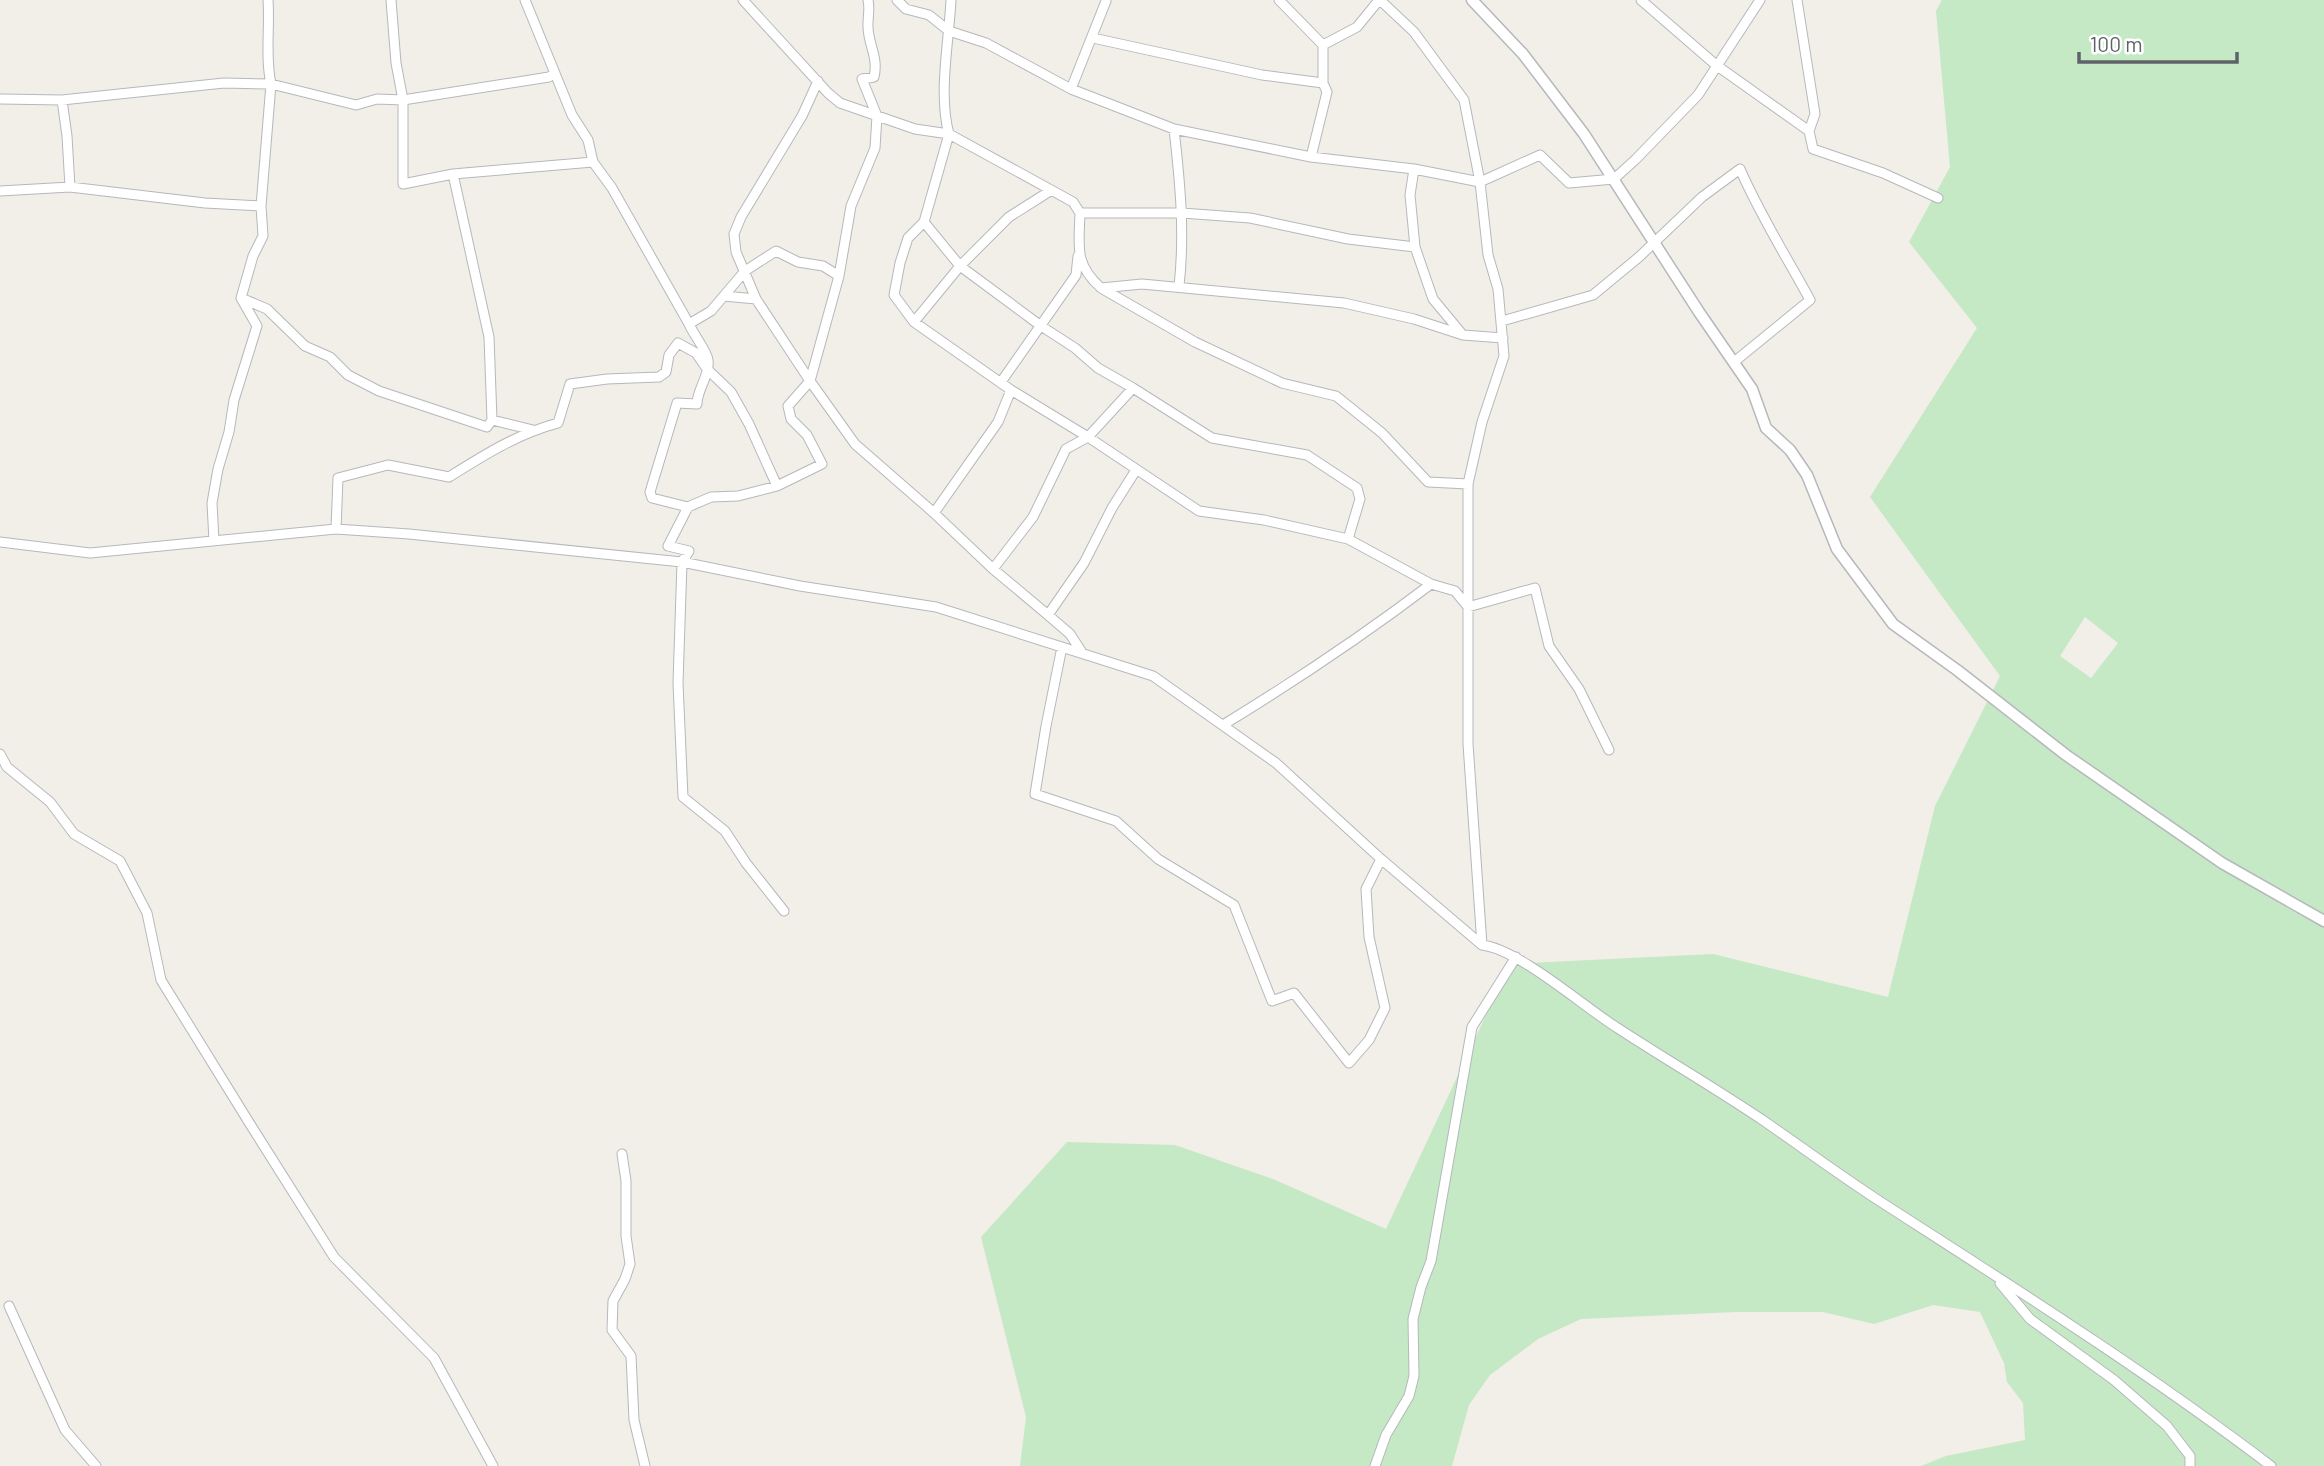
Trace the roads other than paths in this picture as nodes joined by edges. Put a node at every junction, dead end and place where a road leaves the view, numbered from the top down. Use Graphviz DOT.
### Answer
graph roads {
  1 [pos="268,0"];
  2 [pos="391,0"];
  3 [pos="524,0"];
  4 [pos="743,0"];
  5 [pos="869,0"];
  6 [pos="897,0"];
  7 [pos="951,0"];
  8 [pos="1279,0"];
  9 [pos="1380,0"];
  10 [pos="1472,0"];
  11 [pos="1641,0"];
  12 [pos="1760,0"];
  13 [pos="1797,0"];
  14 [pos="1106,1"];
  15 [pos="949,31"];
  16 [pos="1093,38"];
  17 [pos="1324,46"];
  18 [pos="1716,65"];
  19 [pos="555,73"];
  20 [pos="818,81"];
  21 [pos="1323,83"];
  22 [pos="271,84"];
  23 [pos="1071,89"];
  24 [pos="0,99"];
  25 [pos="62,100"];
  26 [pos="403,100"];
  27 [pos="877,116"];
  28 [pos="1174,128"];
  29 [pos="1809,131"];
  30 [pos="949,134"];
  31 [pos="1311,157"];
  32 [pos="593,162"];
  33 [pos="1414,169"];
  34 [pos="453,174"];
  35 [pos="1614,179"];
  36 [pos="1480,182"];
  37 [pos="70,187"];
  38 [pos="0,191"];
  39 [pos="1050,191"];
  40 [pos="1938,198"];
  41 [pos="261,206"];
  42 [pos="1080,213"];
  43 [pos="1182,213"];
  44 [pos="924,222"];
  45 [pos="1654,242"];
  46 [pos="1415,247"];
  47 [pos="1079,251"];
  48 [pos="960,266"];
  49 [pos="745,271"];
  50 [pos="839,275"];
  51 [pos="1179,286"];
  52 [pos="1101,289"];
  53 [pos="724,296"];
  54 [pos="241,298"];
  55 [pos="756,299"];
  56 [pos="1502,321"];
  57 [pos="914,322"];
  58 [pos="689,324"];
  59 [pos="1041,326"];
  60 [pos="1463,335"];
  61 [pos="1503,338"];
  62 [pos="1734,362"];
  63 [pos="707,369"];
  64 [pos="810,381"];
  65 [pos="1001,382"];
  66 [pos="1133,388"];
  67 [pos="1011,390"];
  68 [pos="492,420"];
  69 [pos="533,430"];
  70 [pos="1088,437"];
  71 [pos="1136,470"];
  72 [pos="1468,484"];
  73 [pos="777,486"];
  74 [pos="688,507"];
  75 [pos="934,513"];
  76 [pos="336,529"];
  77 [pos="1348,539"];
  78 [pos="214,541"];
  79 [pos="0,542"];
  80 [pos="682,562"];
  81 [pos="993,569"];
  82 [pos="1431,584"];
  83 [pos="1468,607"];
  84 [pos="1048,615"];
  85 [pos="1062,647"];
  86 [pos="1081,651"];
  87 [pos="1223,725"];
  88 [pos="1609,750"];
  89 [pos="0,754"];
  90 [pos="1381,859"];
  91 [pos="785,911"];
  92 [pos="2324,921"];
  93 [pos="1482,945"];
  94 [pos="1516,957"];
  95 [pos="622,1154"];
  96 [pos="1995,1276"];
  97 [pos="9,1306"];
  98 [pos="96,1466"];
  99 [pos="493,1466"];
  100 [pos="645,1466"];
  101 [pos="1375,1466"];
  102 [pos="2190,1466"];
  103 [pos="2271,1466"];
  1 -- 22 [label="street"];
  2 -- 26 [label="street"];
  3 -- 19 [label="street"];
  4 -- 20 [label="street"];
  5 -- 27 [label="street"];
  6 -- 15 [label="street"];
  7 -- 15 [label="street"];
  8 -- 17 [label="street"];
  9 -- 17 [label="street"];
  9 -- 36 [label="street"];
  10 -- 35 [label="street"];
  11 -- 18 [label="street"];
  12 -- 18 [label="street"];
  13 -- 29 [label="street"];
  14 -- 16 [label="street"];
  15 -- 23 [label="street"];
  15 -- 30 [label="street"];
  16 -- 21 [label="street"];
  16 -- 23 [label="street"];
  17 -- 21 [label="street"];
  18 -- 29 [label="street"];
  18 -- 35 [label="street"];
  19 -- 26 [label="street"];
  19 -- 32 [label="street"];
  20 -- 27 [label="street"];
  20 -- 49 [label="street"];
  21 -- 31 [label="street"];
  22 -- 25 [label="street"];
  22 -- 26 [label="street"];
  22 -- 41 [label="street"];
  23 -- 28 [label="street"];
  24 -- 25 [label="street"];
  25 -- 37 [label="street"];
  26 -- 34 [label="street"];
  27 -- 30 [label="street"];
  27 -- 50 [label="street"];
  28 -- 31 [label="street"];
  28 -- 43 [label="street"];
  29 -- 40 [label="street"];
  30 -- 39 [label="street"];
  30 -- 44 [label="street"];
  31 -- 33 [label="street"];
  32 -- 34 [label="street"];
  32 -- 58 [label="street"];
  33 -- 36 [label="street"];
  33 -- 46 [label="street"];
  34 -- 68 [label="street"];
  35 -- 36 [label="street"];
  35 -- 45 [label="street"];
  36 -- 56 [label="street"];
  37 -- 38 [label="street"];
  37 -- 41 [label="street"];
  39 -- 42 [label="street"];
  39 -- 48 [label="street"];
  41 -- 54 [label="street"];
  42 -- 43 [label="street"];
  42 -- 47 [label="street"];
  43 -- 46 [label="street"];
  43 -- 51 [label="street"];
  44 -- 48 [label="street"];
  44 -- 57 [label="street"];
  45 -- 56 [label="street"];
  45 -- 62 [label="street"];
  45 -- 62 [label="street"];
  46 -- 60 [label="street"];
  47 -- 52 [label="street"];
  47 -- 59 [label="street"];
  48 -- 57 [label="street"];
  48 -- 59 [label="street"];
  49 -- 50 [label="street"];
  49 -- 53 [label="street"];
  49 -- 55 [label="street"];
  50 -- 64 [label="street"];
  51 -- 52 [label="street"];
  51 -- 60 [label="street"];
  52 -- 72 [label="street"];
  53 -- 55 [label="street"];
  53 -- 58 [label="street"];
  54 -- 68 [label="street"];
  54 -- 78 [label="street"];
  55 -- 64 [label="street"];
  56 -- 61 [label="street"];
  57 -- 65 [label="street"];
  58 -- 63 [label="street"];
  59 -- 65 [label="street"];
  59 -- 66 [label="street"];
  60 -- 61 [label="street"];
  61 -- 72 [label="street"];
  62 -- 92 [label="street"];
  63 -- 69 [label="street"];
  63 -- 73 [label="street"];
  63 -- 74 [label="street"];
  64 -- 73 [label="street"];
  64 -- 75 [label="street"];
  65 -- 67 [label="street"];
  66 -- 70 [label="street"];
  66 -- 77 [label="street"];
  67 -- 70 [label="street"];
  67 -- 75 [label="street"];
  68 -- 69 [label="street"];
  69 -- 76 [label="street"];
  70 -- 71 [label="street"];
  70 -- 81 [label="street"];
  71 -- 77 [label="street"];
  71 -- 84 [label="street"];
  72 -- 83 [label="street"];
  73 -- 74 [label="street"];
  74 -- 80 [label="street"];
  75 -- 81 [label="street"];
  76 -- 78 [label="street"];
  76 -- 80 [label="street"];
  77 -- 82 [label="street"];
  78 -- 79 [label="street"];
  80 -- 85 [label="street"];
  80 -- 91 [label="street"];
  81 -- 84 [label="street"];
  82 -- 83 [label="street"];
  82 -- 87 [label="street"];
  83 -- 88 [label="street"];
  83 -- 93 [label="street"];
  84 -- 86 [label="street"];
  85 -- 86 [label="street"];
  85 -- 90 [label="street"];
  86 -- 87 [label="street"];
  87 -- 90 [label="street"];
  89 -- 99 [label="street"];
  90 -- 93 [label="street"];
  93 -- 94 [label="street"];
  94 -- 96 [label="street"];
  94 -- 101 [label="street"];
  95 -- 100 [label="street"];
  96 -- 102 [label="street"];
  96 -- 103 [label="street"];
  97 -- 98 [label="street"];
}
